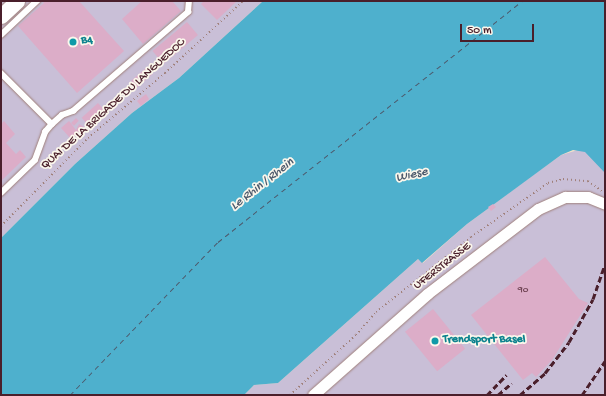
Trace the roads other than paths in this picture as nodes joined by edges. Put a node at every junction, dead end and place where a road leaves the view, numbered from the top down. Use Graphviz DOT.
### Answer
graph roads {
  1 [pos="17,1"];
  2 [pos="37,1"];
  3 [pos="189,1"];
  4 [pos="2,13"];
  5 [pos="1,34"];
  6 [pos="1,73"];
  7 [pos="52,124"];
  8 [pos="1,193"];
  9 [pos="605,204"];
  10 [pos="313,395"];
  1 -- 4 [label="main road"];
  2 -- 5 [label="lane"];
  3 -- 7 [label="lane"];
  6 -- 7 [label="lane"];
  7 -- 8 [label="lane"];
  9 -- 10 [label="street, UFERSTRASSE"];
}
